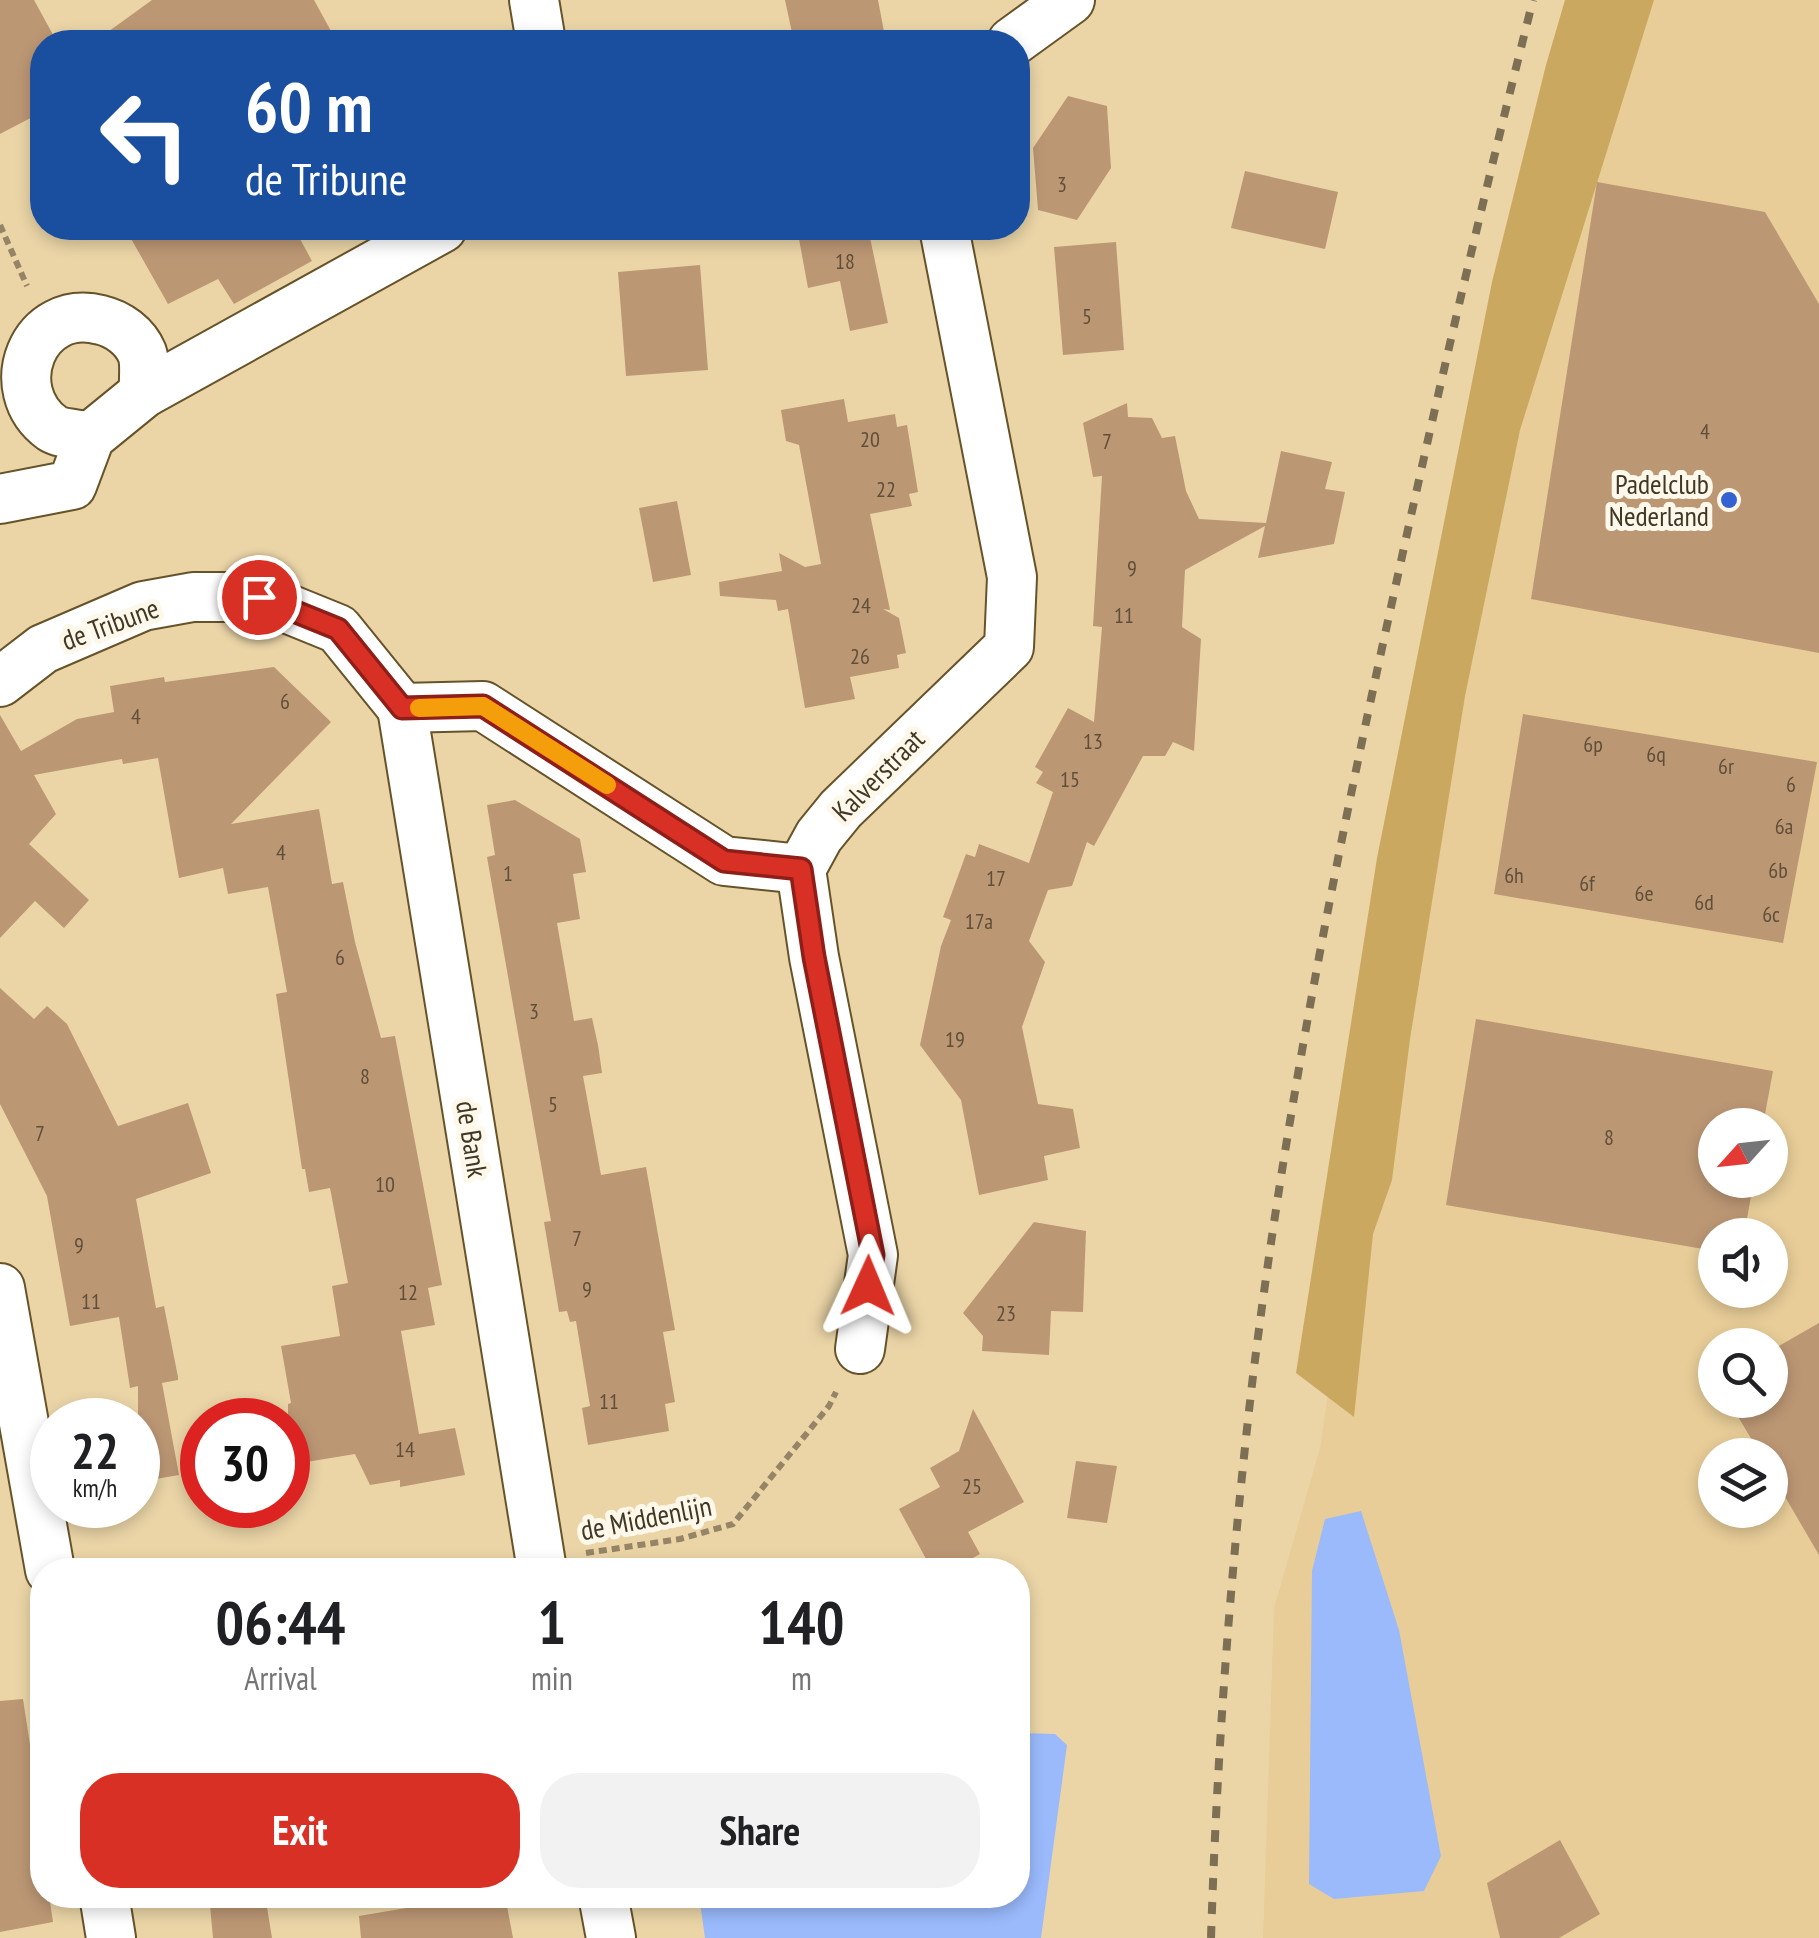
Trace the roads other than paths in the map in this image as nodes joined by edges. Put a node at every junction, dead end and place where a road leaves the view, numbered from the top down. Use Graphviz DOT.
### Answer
graph roads {
  1 [pos="534,0"];
  2 [pos="1070,0"];
  3 [pos="1012,26"];
  4 [pos="539,30"];
  5 [pos="420,240"];
  6 [pos="946,240"];
  7 [pos="144,393"];
  8 [pos="90,437"];
  9 [pos="0,498"];
  10 [pos="0,682"];
  11 [pos="402,708"];
  12 [pos="801,869"];
  13 [pos="0,1288"];
  14 [pos="860,1349"];
  15 [pos="48,1558"];
  16 [pos="540,1558"];
  17 [pos="106,1908"];
  18 [pos="605,1908"];
  19 [pos="111,1938"];
  20 [pos="611,1938"];
  1 -- 4 [label="street"];
  2 -- 3 [label="street"];
  5 -- 7 [label="street"];
  6 -- 12 [label="street, Kalverstraat"];
  7 -- 8 [label="street"];
  7 -- 8 [label="street"];
  8 -- 9 [label="street"];
  10 -- 11 [label="street, de Tribune"];
  11 -- 12 [label="street"];
  11 -- 16 [label="street, de Bank"];
  12 -- 14 [label="street"];
  13 -- 15 [label="street"];
  17 -- 19 [label="street"];
  18 -- 20 [label="street"];
}
